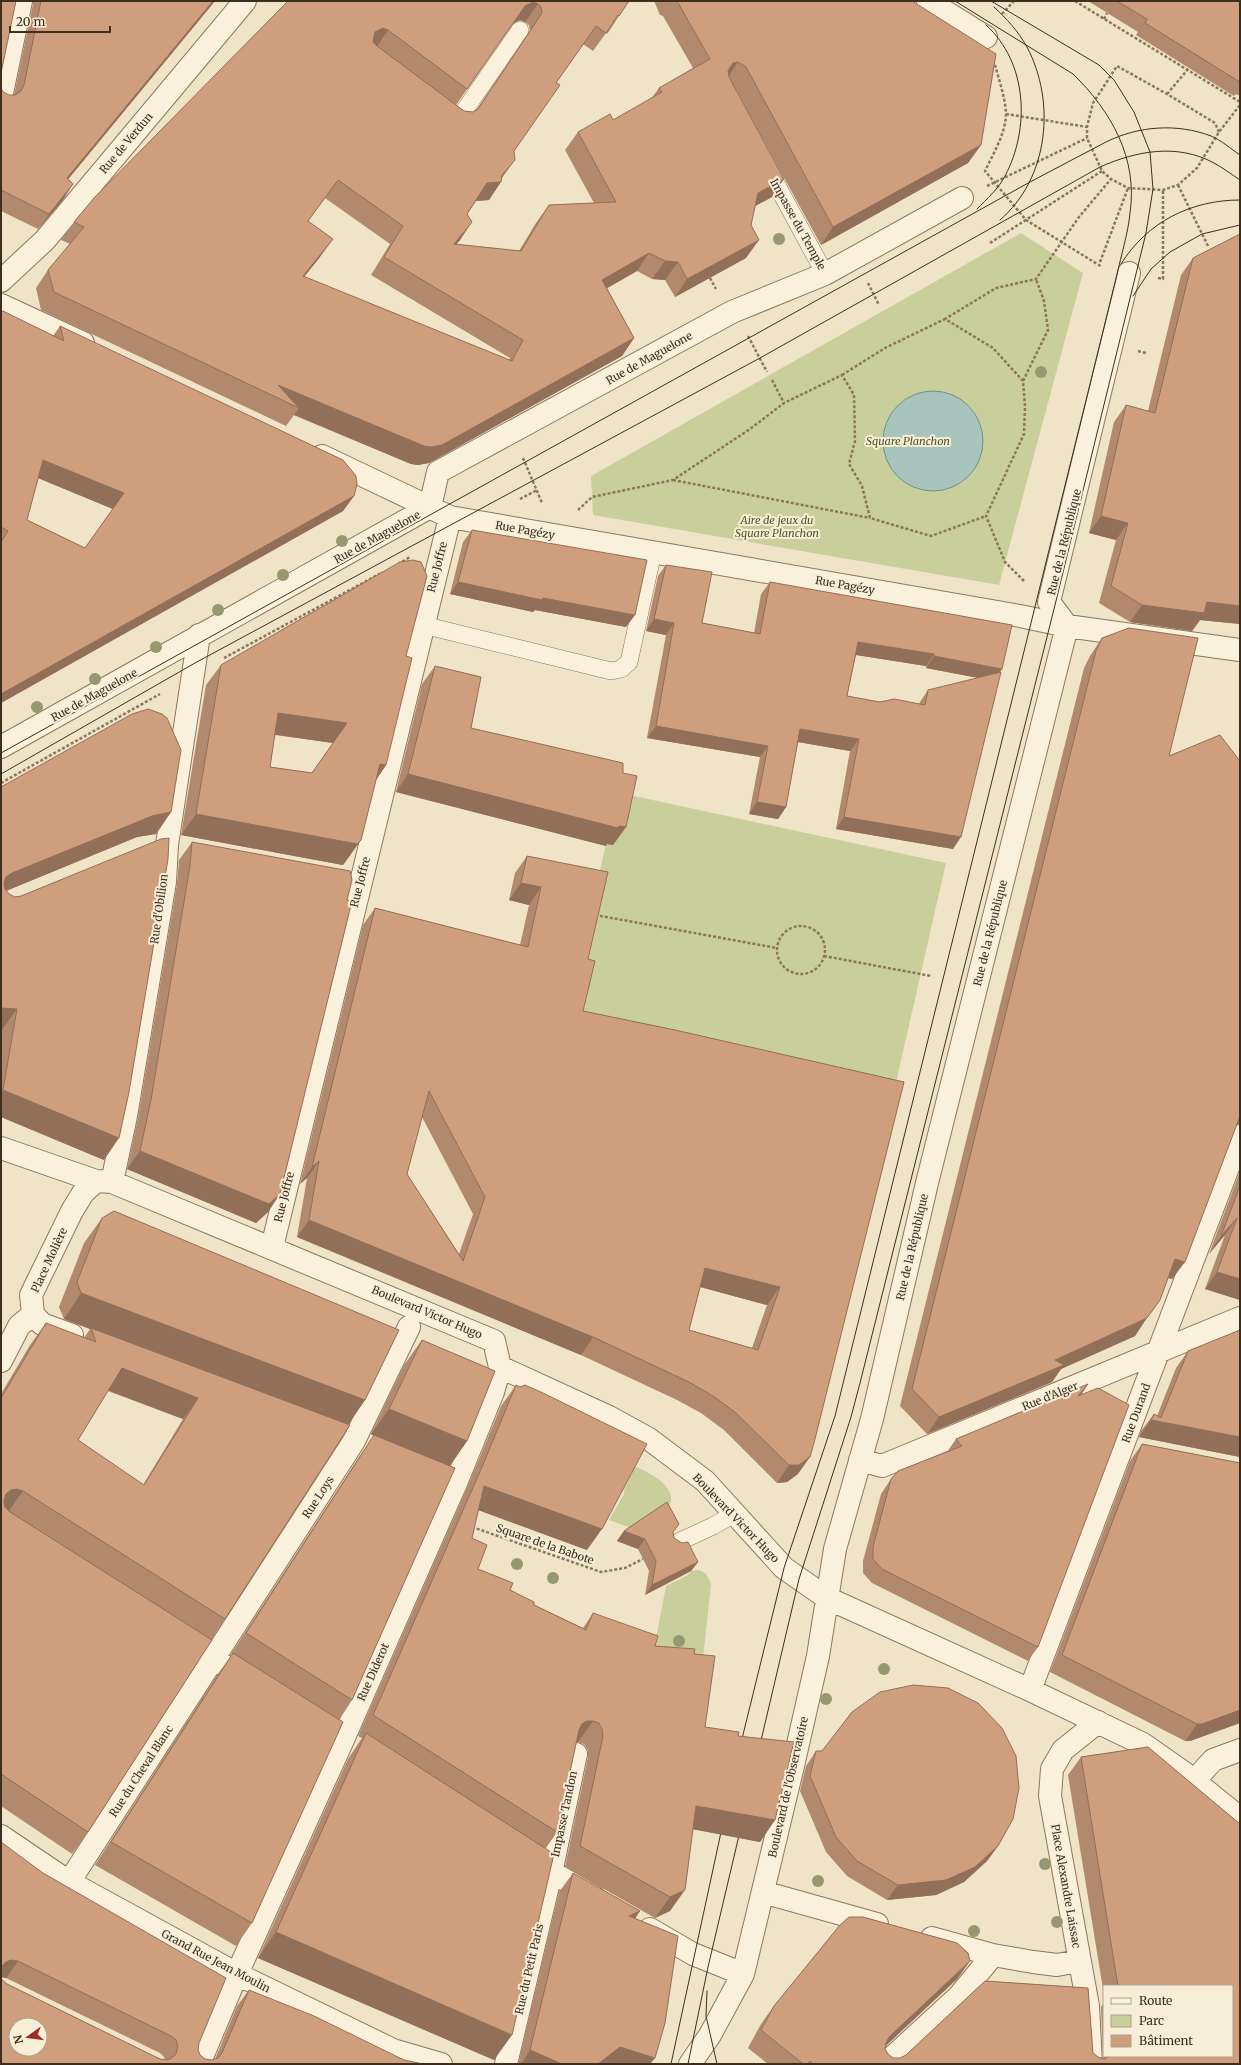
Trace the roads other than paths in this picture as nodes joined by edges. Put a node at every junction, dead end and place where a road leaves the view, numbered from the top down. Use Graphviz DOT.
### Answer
graph roads {
  1 [pos="21,1"];
  2 [pos="245,1"];
  3 [pos="928,1"];
  4 [pos="520,30"];
  5 [pos="986,37"];
  6 [pos="1,98"];
  7 [pos="432,102"];
  8 [pos="758,152"];
  9 [pos="962,198"];
  10 [pos="1129,273"];
  11 [pos="825,274"];
  12 [pos="1,281"];
  13 [pos="1,305"];
  14 [pos="101,352"];
  15 [pos="302,446"];
  16 [pos="430,507"];
  17 [pos="450,517"];
  18 [pos="653,552"];
  19 [pos="423,626"];
  20 [pos="1067,626"];
  21 [pos="199,636"];
  22 [pos="1240,650"];
  23 [pos="1,747"];
  24 [pos="157,846"];
  25 [pos="190,849"];
  26 [pos="1240,1136"];
  27 [pos="1,1148"];
  28 [pos="104,1181"];
  29 [pos="272,1247"];
  30 [pos="33,1314"];
  31 [pos="1240,1318"];
  32 [pos="409,1327"];
  33 [pos="94,1343"];
  34 [pos="1159,1352"];
  35 [pos="1,1361"];
  36 [pos="500,1367"];
  37 [pos="332,1433"];
  38 [pos="354,1441"];
  39 [pos="376,1450"];
  40 [pos="860,1460"];
  41 [pos="434,1474"];
  42 [pos="456,1483"];
  43 [pos="734,1514"];
  44 [pos="676,1543"];
  45 [pos="827,1598"];
  46 [pos="161,1625"];
  47 [pos="214,1659"];
  48 [pos="1030,1690"];
  49 [pos="265,1692"];
  50 [pos="1098,1722"];
  51 [pos="323,1729"];
  52 [pos="342,1742"];
  53 [pos="1240,1750"];
  54 [pos="362,1754"];
  55 [pos="576,1754"];
  56 [pos="1194,1781"];
  57 [pos="1240,1818"];
  58 [pos="1,1836"];
  59 [pos="504,1844"];
  60 [pos="551,1873"];
  61 [pos="69,1882"];
  62 [pos="763,1892"];
  63 [pos="611,1907"];
  64 [pos="631,1918"];
  65 [pos="893,1928"];
  66 [pos="916,1934"];
  67 [pos="993,1955"];
  68 [pos="1079,1961"];
  69 [pos="237,1974"];
  70 [pos="742,1974"];
  71 [pos="199,2064"];
  72 [pos="441,2064"];
  73 [pos="506,2064"];
  74 [pos="690,2064"];
  75 [pos="885,2064"];
  76 [pos="1091,2064"];
  1 -- 6 [label="street"];
  2 -- 12 [label="street, Rue de Verdun"];
  3 -- 5 [label="street"];
  4 -- 7 [label="lane"];
  8 -- 11 [label="lane, Impasse du Temple"];
  9 -- 11 [label="street, Rue de Maguelone"];
  10 -- 20 [label="street, Rue de la République"];
  11 -- 16 [label="street, Rue de Maguelone"];
  13 -- 14 [label="street"];
  15 -- 16 [label="street, Rue Pagézy"];
  16 -- 17 [label="street, Rue Pagézy"];
  16 -- 21 [label="street, Rue de Maguelone"];
  17 -- 18 [label="street, Rue Pagézy"];
  17 -- 19 [label="street, Rue Joffre"];
  18 -- 19 [label="lane"];
  18 -- 20 [label="street, Rue Pagézy"];
  19 -- 29 [label="street, Rue Joffre"];
  20 -- 22 [label="street, Rue Pagézy"];
  20 -- 40 [label="street, Rue de la République"];
  21 -- 23 [label="street, Rue de Maguelone"];
  21 -- 24 [label="street, Rue d'Obilion"];
  24 -- 25 [label="street"];
  24 -- 28 [label="street, Rue d'Obilion"];
  26 -- 34 [label="street, Rue Durand"];
  27 -- 28 [label="street, Boulevard Victor Hugo"];
  28 -- 29 [label="street, Boulevard Victor Hugo"];
  28 -- 30 [label="street, Place Molière"];
  29 -- 36 [label="street, Boulevard Victor Hugo"];
  30 -- 33 [label="street"];
  30 -- 35 [label="street"];
  31 -- 34 [label="street, Rue d'Alger"];
  32 -- 38 [label="street, Rue Loys"];
  34 -- 40 [label="street, Rue d'Alger"];
  34 -- 48 [label="street, Rue Durand"];
  36 -- 42 [label="street, Rue Diderot"];
  36 -- 43 [label="street, Boulevard Victor Hugo"];
  37 -- 38 [label="street"];
  38 -- 39 [label="street"];
  38 -- 47 [label="street, Rue Loys"];
  40 -- 45 [label="street, Rue de la République"];
  41 -- 42 [label="street"];
  42 -- 52 [label="street, Rue Diderot"];
  43 -- 44 [label="lane"];
  43 -- 45 [label="street, Boulevard Victor Hugo"];
  45 -- 48 [label="street"];
  45 -- 62 [label="street, Boulevard de l'Observatoire"];
  46 -- 47 [label="street"];
  47 -- 49 [label="street"];
  47 -- 61 [label="street, Rue du Cheval Blanc"];
  48 -- 50 [label="street"];
  50 -- 56 [label="street"];
  50 -- 68 [label="street, Place Alexandre Laissac"];
  51 -- 52 [label="street"];
  52 -- 54 [label="street"];
  52 -- 69 [label="street, Rue Diderot"];
  53 -- 56 [label="street"];
  55 -- 60 [label="street, Impasse Tandon"];
  56 -- 57 [label="street"];
  58 -- 61 [label="street, Grand Rue Jean Moulin"];
  59 -- 60 [label="street"];
  60 -- 63 [label="street"];
  60 -- 73 [label="street, Rue du Petit Paris"];
  61 -- 69 [label="street, Grand Rue Jean Moulin"];
  62 -- 65 [label="street"];
  62 -- 70 [label="street, Boulevard de l'Observatoire"];
  64 -- 70 [label="street"];
  66 -- 67 [label="street, Place Alexandre Laissac"];
  67 -- 68 [label="street, Place Alexandre Laissac"];
  67 -- 75 [label="street"];
  68 -- 76 [label="street"];
  69 -- 71 [label="street, Rue Diderot"];
  69 -- 72 [label="street, Grand Rue Jean Moulin"];
  70 -- 74 [label="street, Boulevard de l'Observatoire"];
}
